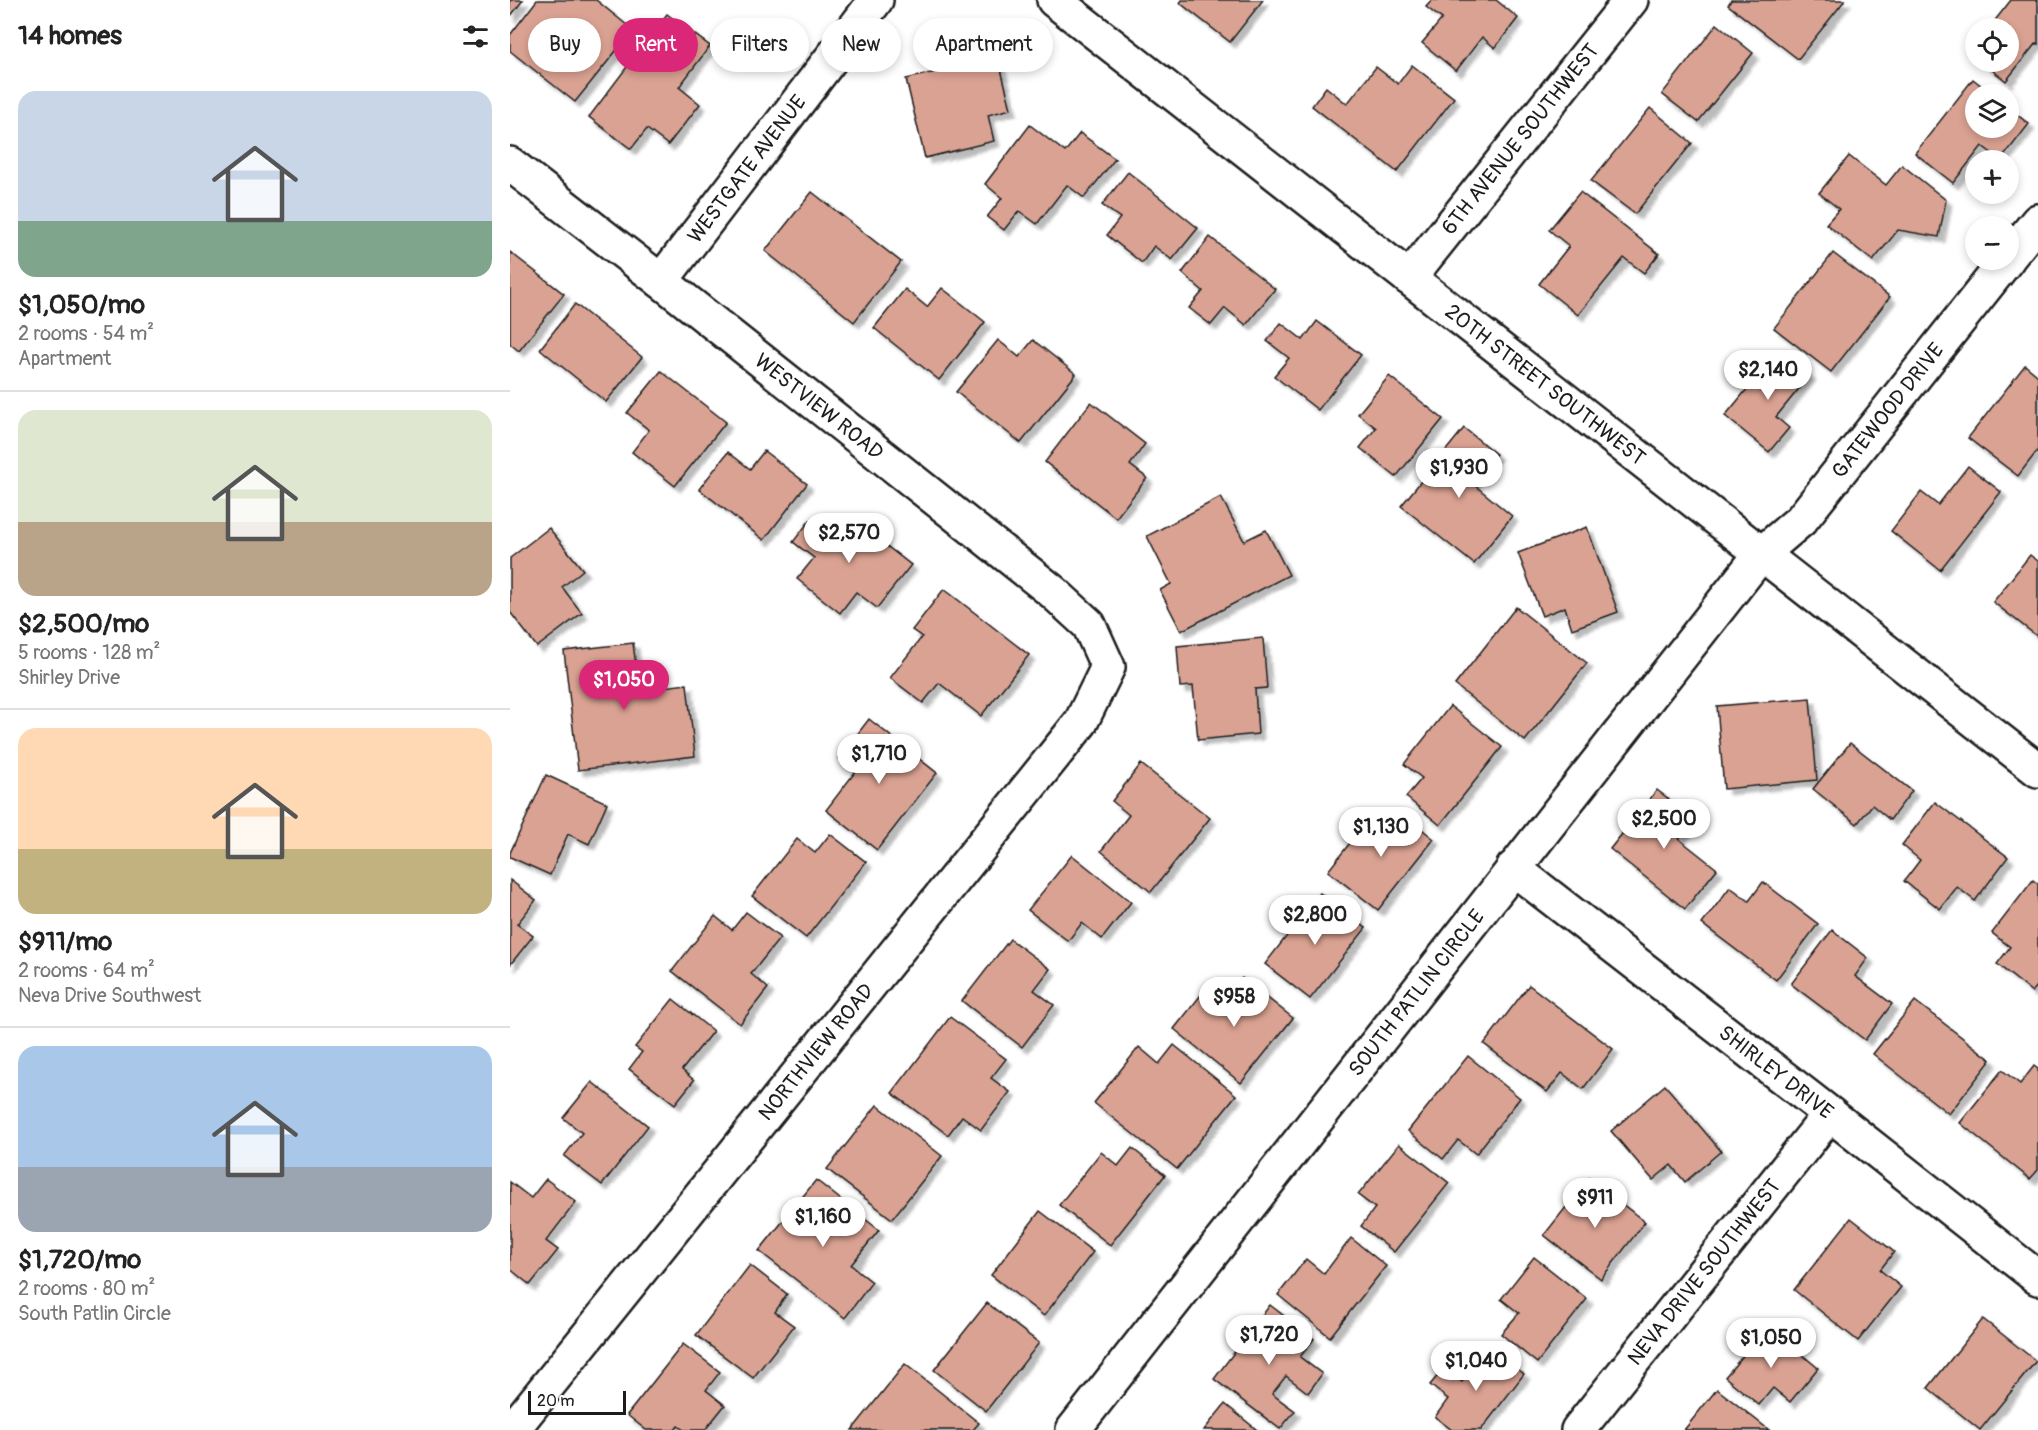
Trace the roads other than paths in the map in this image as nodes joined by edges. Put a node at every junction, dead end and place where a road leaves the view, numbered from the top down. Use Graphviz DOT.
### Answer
graph roads {
  1 [pos="876,0"];
  2 [pos="1631,0"];
  3 [pos="1065,3"];
  4 [pos="510,164"];
  5 [pos="2038,221"];
  6 [pos="2019,245"];
  7 [pos="1999,270"];
  8 [pos="1409,278"];
  9 [pos="661,281"];
  10 [pos="1761,554"];
  11 [pos="1108,667"];
  12 [pos="2038,770"];
  13 [pos="1513,868"];
  14 [pos="1830,1114"];
  15 [pos="2038,1278"];
  16 [pos="512,1430"];
  17 [pos="1073,1430"];
  18 [pos="1578,1430"];
  1 -- 9 [label="street, WESTGATE AVENUE"];
  2 -- 8 [label="street, 6TH AVENUE SOUTHWEST"];
  3 -- 8 [label="street, 20TH STREET SOUTHWEST"];
  4 -- 9 [label="street, WESTVIEW ROAD"];
  5 -- 6 [label="street, GATEWOOD DRIVE"];
  7 -- 10 [label="street, GATEWOOD DRIVE"];
  8 -- 10 [label="street, 20TH STREET SOUTHWEST"];
  9 -- 11 [label="street, WESTVIEW ROAD"];
  10 -- 12 [label="street, 20TH STREET SOUTHWEST"];
  10 -- 13 [label="street, SOUTH PATLIN CIRCLE"];
  11 -- 16 [label="street, NORTHVIEW ROAD"];
  13 -- 14 [label="street, SHIRLEY DRIVE"];
  13 -- 17 [label="street, SOUTH PATLIN CIRCLE"];
  14 -- 15 [label="street, SHIRLEY DRIVE"];
  14 -- 18 [label="street, NEVA DRIVE SOUTHWEST"];
}
